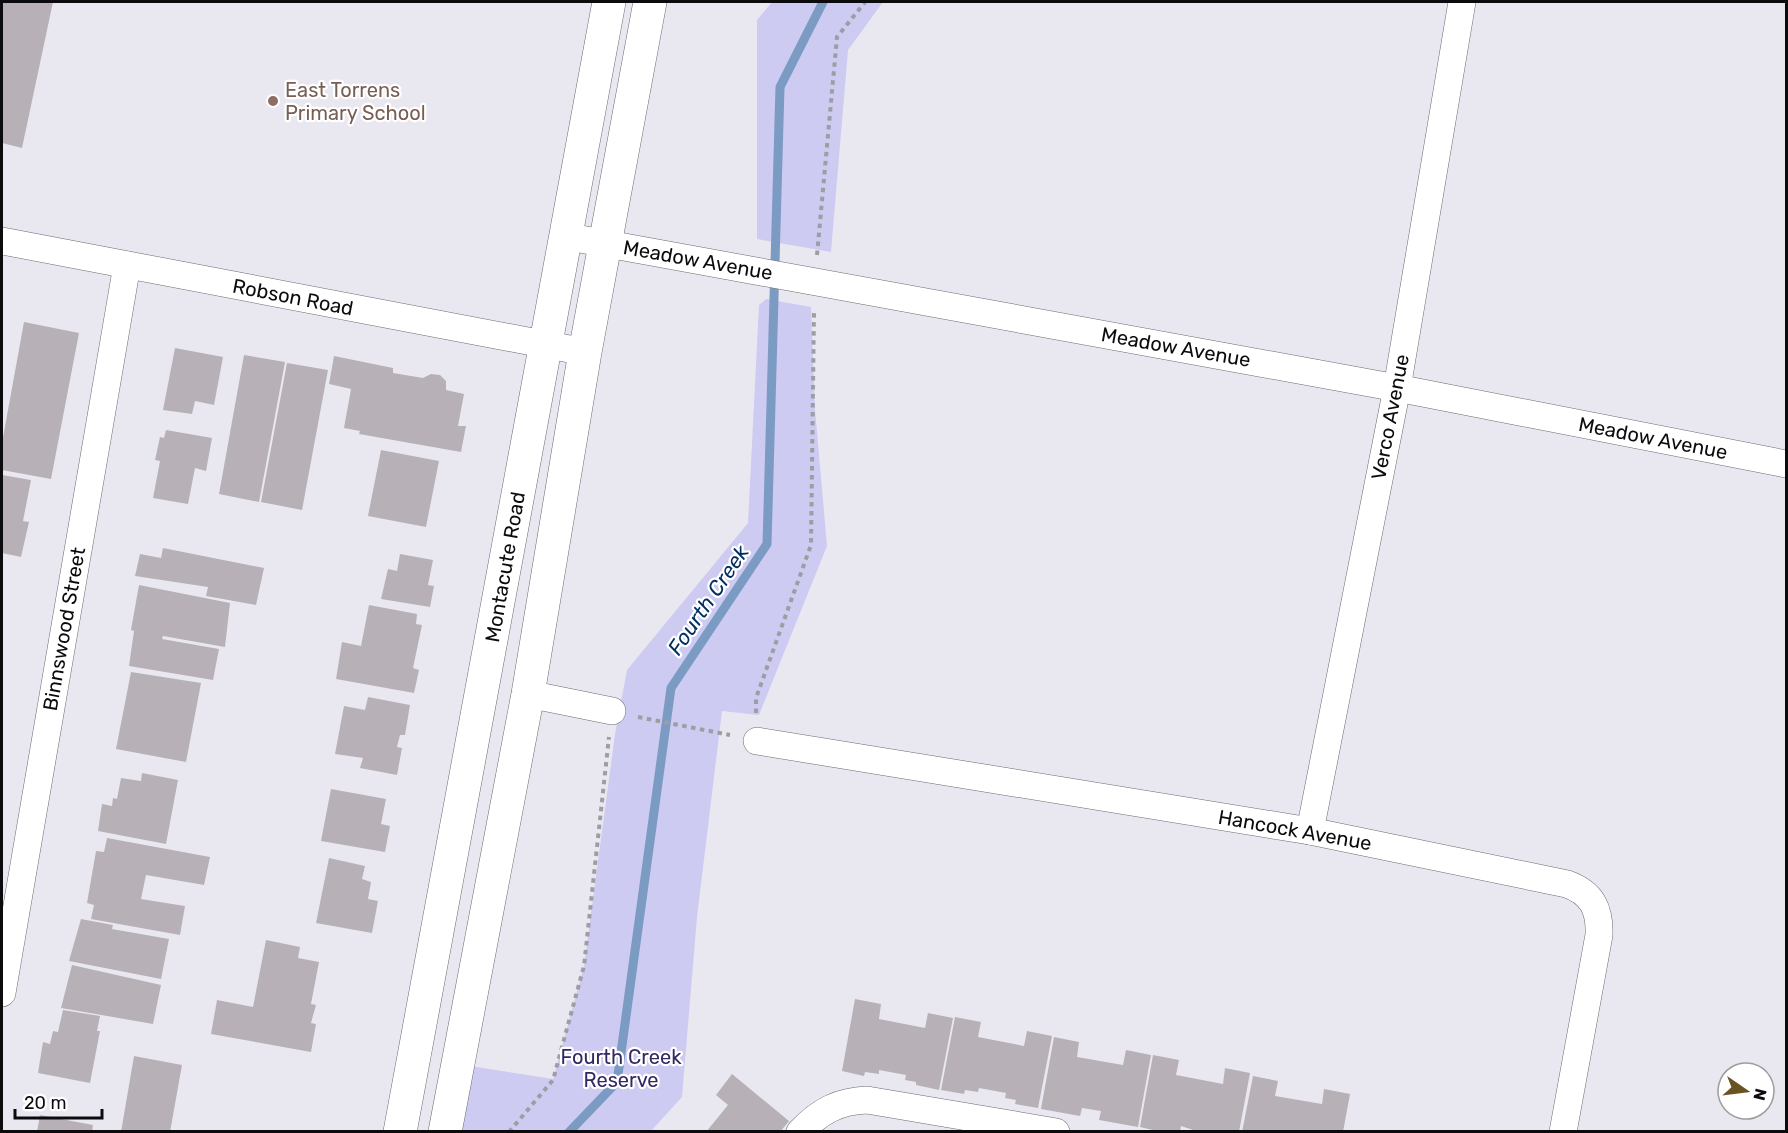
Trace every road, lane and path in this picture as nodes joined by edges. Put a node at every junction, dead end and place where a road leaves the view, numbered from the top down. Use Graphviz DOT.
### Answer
graph roads {
  1 [pos="609,2"];
  2 [pos="650,2"];
  3 [pos="865,2"];
  4 [pos="1462,2"];
  5 [pos="564,236"];
  6 [pos="2,241"];
  7 [pos="605,243"];
  8 [pos="127,265"];
  9 [pos="810,280"];
  10 [pos="545,345"];
  11 [pos="585,352"];
  12 [pos="1396,388"];
  13 [pos="1786,464"];
  14 [pos="528,694"];
  15 [pos="612,711"];
  16 [pos="475,728"];
  17 [pos="757,741"];
  18 [pos="1310,831"];
  19 [pos="2,993"];
  20 [pos="1044,1130"];
  21 [pos="400,1131"];
  22 [pos="445,1131"];
  23 [pos="509,1131"];
  24 [pos="800,1131"];
  25 [pos="1563,1131"];
  1 -- 5 [label="main road, Montacute Road"];
  2 -- 7 [label="main road"];
  3 -- 9 [label="path"];
  4 -- 12 [label="street, Verco Avenue"];
  5 -- 7 [label="street, Meadow Avenue"];
  5 -- 10 [label="main road, Montacute Road"];
  6 -- 8 [label="street, Robson Road"];
  7 -- 9 [label="street, Meadow Avenue"];
  7 -- 11 [label="main road"];
  8 -- 10 [label="street, Robson Road"];
  8 -- 19 [label="street, Binnswood Street"];
  9 -- 12 [label="street, Meadow Avenue"];
  9 -- 17 [label="path"];
  10 -- 11 [label="street, Robson Road"];
  10 -- 16 [label="main road, Montacute Road"];
  11 -- 14 [label="main road"];
  12 -- 13 [label="street, Meadow Avenue"];
  12 -- 18 [label="street, Verco Avenue"];
  14 -- 15 [label="street"];
  14 -- 16 [label="main road"];
  14 -- 22 [label="main road"];
  15 -- 17 [label="path"];
  15 -- 23 [label="path"];
  16 -- 21 [label="main road, Montacute Road"];
  17 -- 18 [label="street, Hancock Avenue"];
  18 -- 25 [label="street, Hancock Avenue"];
  20 -- 24 [label="street"];
}
